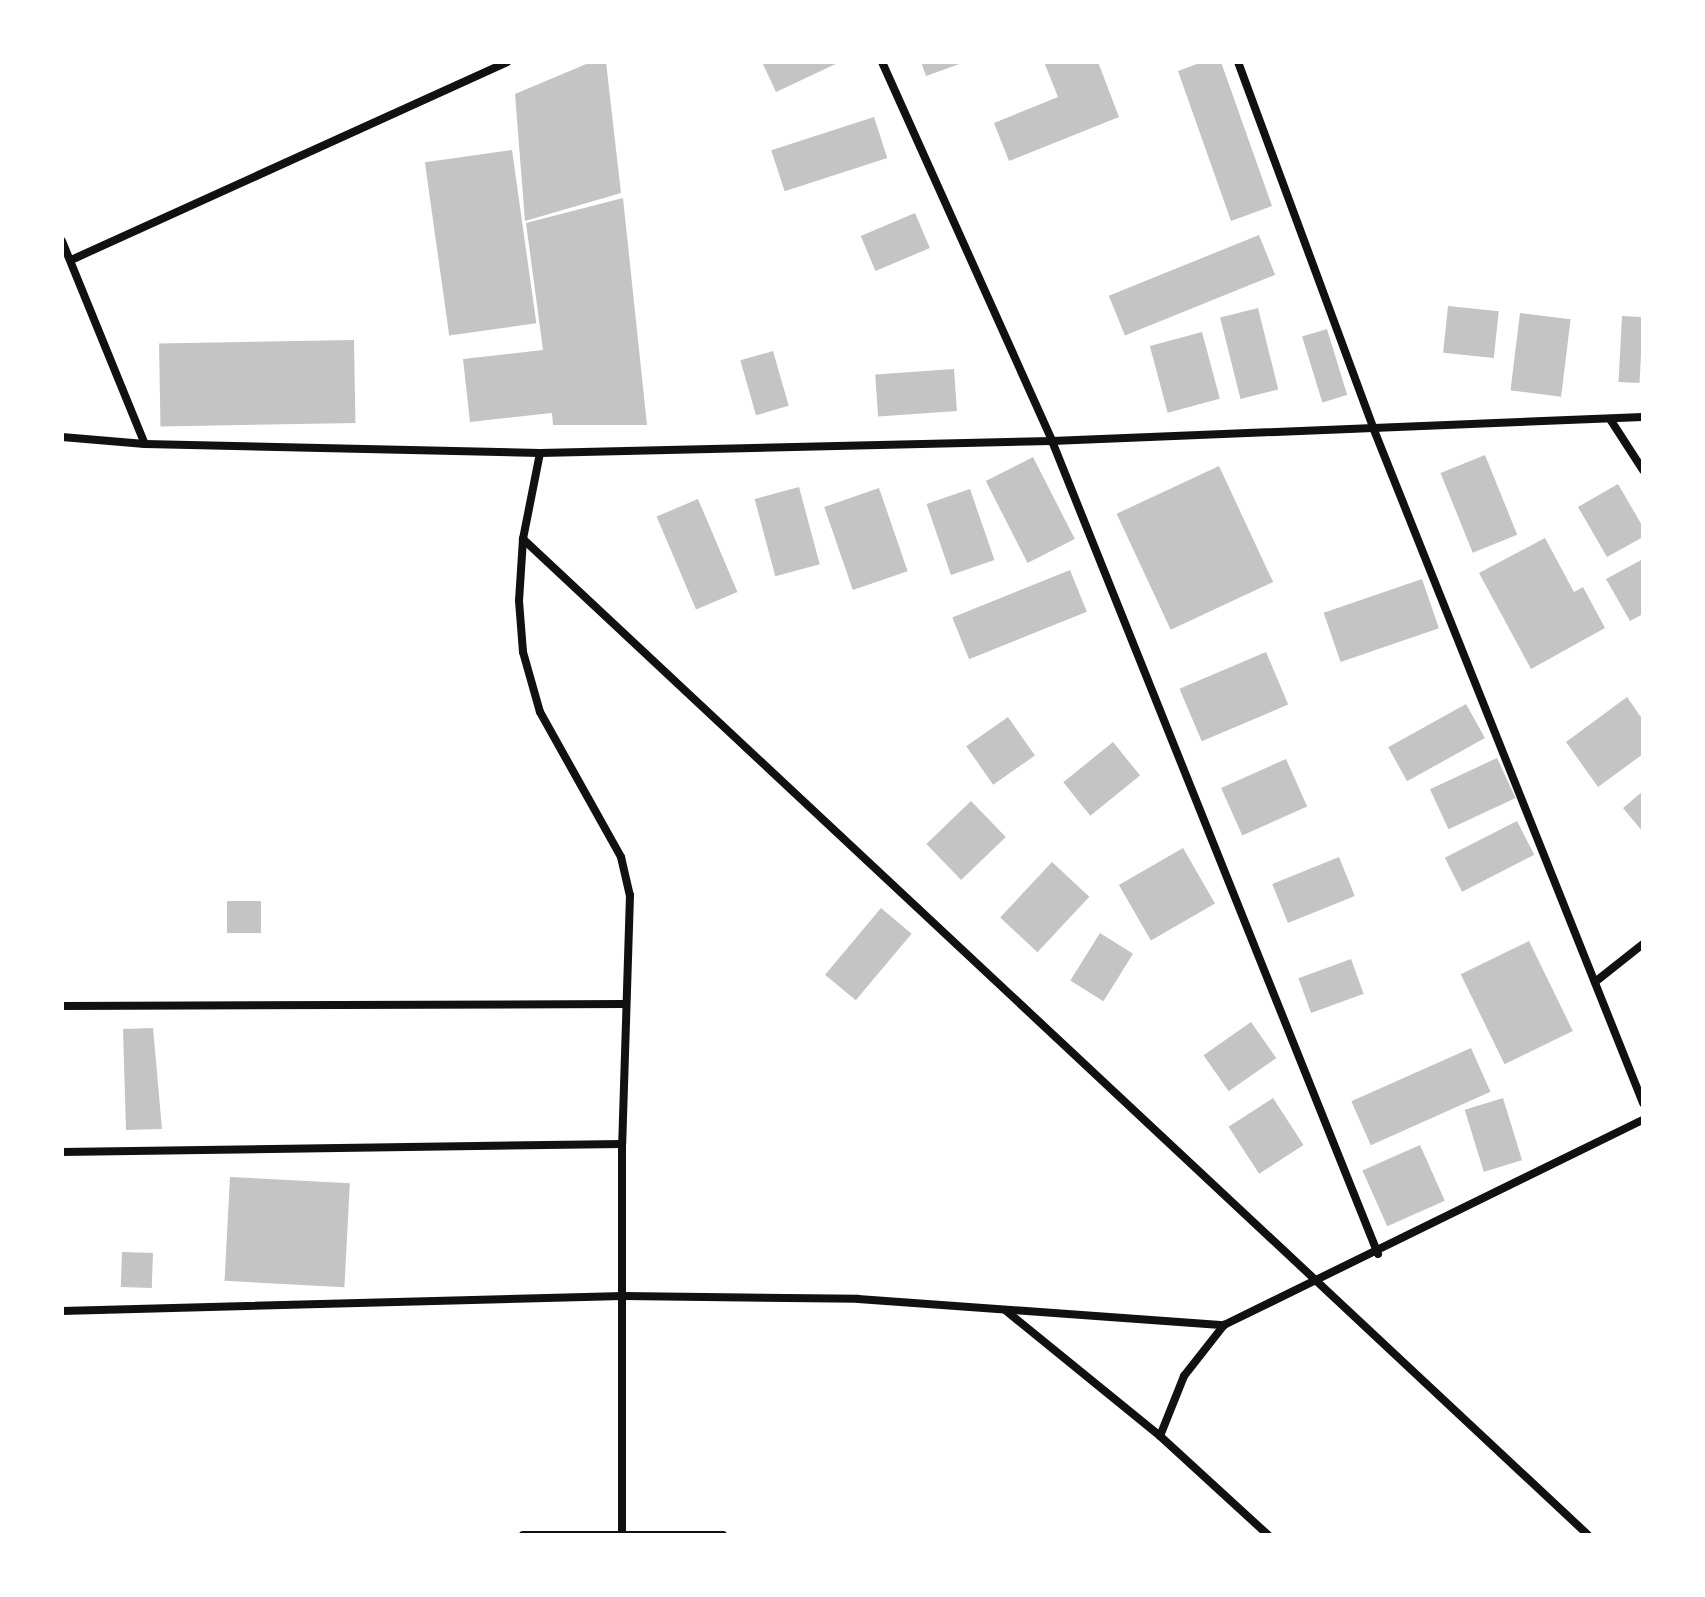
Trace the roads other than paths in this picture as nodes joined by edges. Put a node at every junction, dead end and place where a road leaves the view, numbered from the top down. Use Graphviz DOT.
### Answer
graph roads {
  1 [pos="507,62"];
  2 [pos="882,62"];
  3 [pos="1238,62"];
  4 [pos="62,241"];
  5 [pos="71,260"];
  6 [pos="1643,417"];
  7 [pos="1610,419"];
  8 [pos="1374,430"];
  9 [pos="62,437"];
  10 [pos="1052,441"];
  11 [pos="145,444"];
  12 [pos="540,453"];
  13 [pos="1643,470"];
  14 [pos="523,539"];
  15 [pos="1643,944"];
  16 [pos="1595,982"];
  17 [pos="625,1004"];
  18 [pos="62,1006"];
  19 [pos="1643,1103"];
  20 [pos="1643,1120"];
  21 [pos="622,1144"];
  22 [pos="62,1152"];
  23 [pos="1378,1254"];
  24 [pos="1314,1280"];
  25 [pos="623,1296"];
  26 [pos="1005,1310"];
  27 [pos="62,1311"];
  28 [pos="1224,1325"];
  29 [pos="1160,1436"];
  30 [pos="622,1533"];
  31 [pos="523,1535"];
  32 [pos="723,1535"];
  33 [pos="1268,1535"];
  34 [pos="1588,1535"];
  1 -- 5 [label="street"];
  2 -- 10 [label="street"];
  3 -- 8 [label="street"];
  4 -- 5 [label="street"];
  5 -- 11 [label="street"];
  6 -- 7 [label="street"];
  7 -- 8 [label="street"];
  7 -- 13 [label="street"];
  8 -- 10 [label="street"];
  8 -- 16 [label="street"];
  9 -- 11 [label="street"];
  10 -- 12 [label="street"];
  10 -- 23 [label="street"];
  11 -- 12 [label="street"];
  12 -- 14 [label="street"];
  14 -- 17 [label="street"];
  14 -- 24 [label="street"];
  15 -- 16 [label="street"];
  16 -- 19 [label="street"];
  17 -- 18 [label="street"];
  17 -- 21 [label="street"];
  20 -- 23 [label="street"];
  21 -- 22 [label="street"];
  21 -- 25 [label="street"];
  23 -- 24 [label="street"];
  24 -- 28 [label="street"];
  24 -- 34 [label="street"];
  25 -- 26 [label="street"];
  25 -- 27 [label="street"];
  25 -- 30 [label="street"];
  26 -- 28 [label="street"];
  26 -- 29 [label="street"];
  28 -- 29 [label="street"];
  29 -- 33 [label="street"];
  30 -- 31 [label="street"];
  30 -- 32 [label="street"];
}
